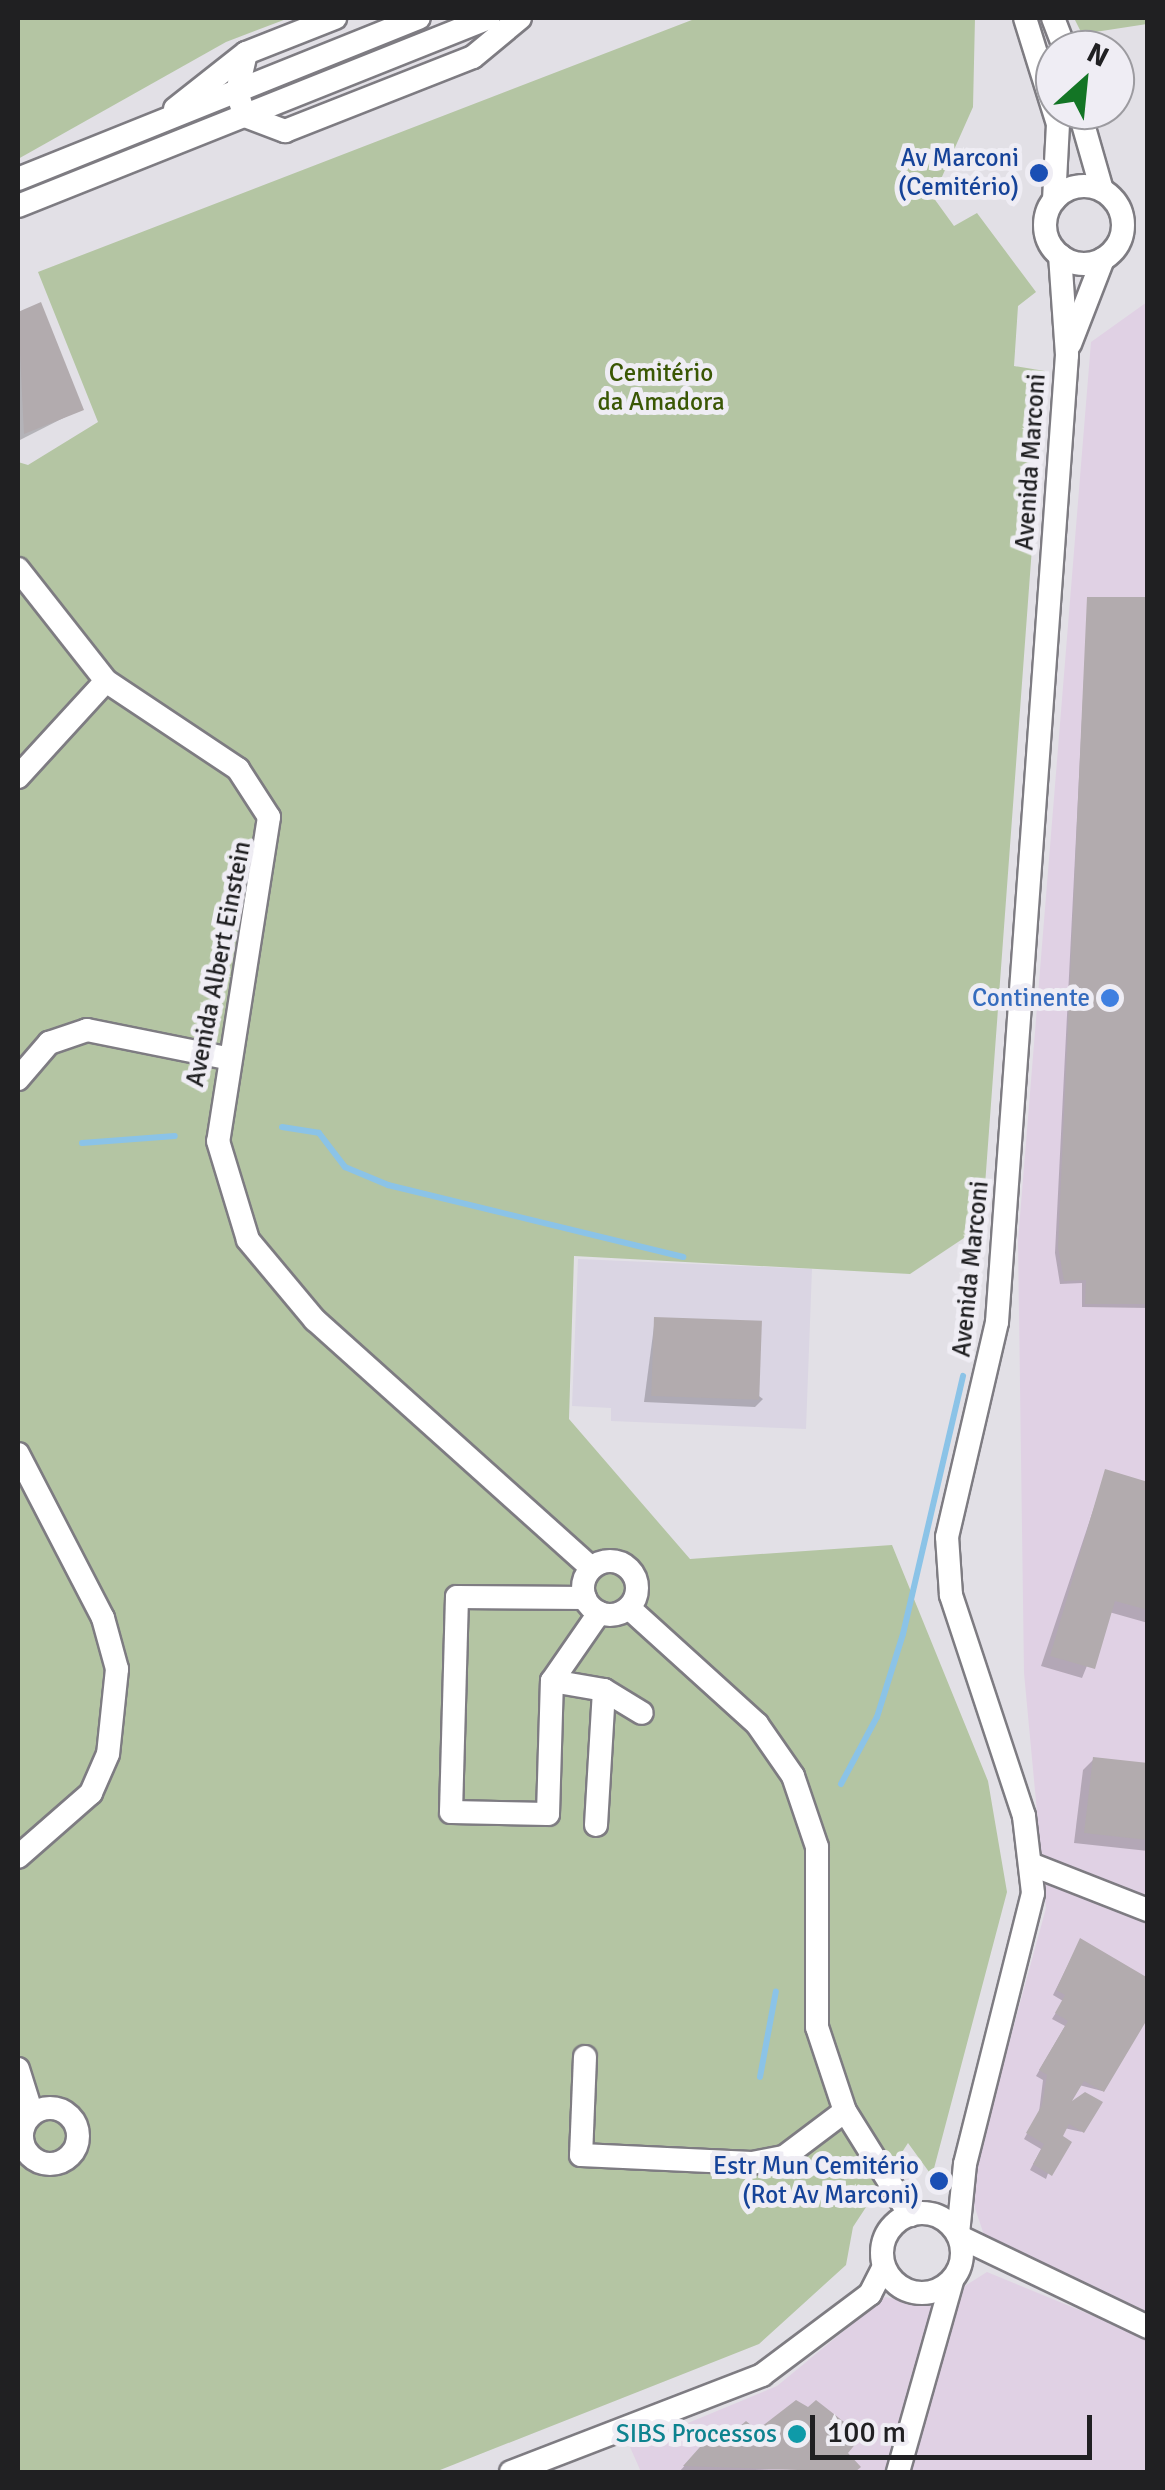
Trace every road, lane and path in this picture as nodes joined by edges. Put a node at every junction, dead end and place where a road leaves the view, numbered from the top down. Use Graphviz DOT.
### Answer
graph roads {
  1 [pos="335,18"];
  2 [pos="419,18"];
  3 [pos="489,18"];
  4 [pos="520,18"];
  5 [pos="1025,18"];
  6 [pos="246,52"];
  7 [pos="237,92"];
  8 [pos="245,116"];
  9 [pos="157,123"];
  10 [pos="1086,130"];
  11 [pos="18,178"];
  12 [pos="1102,190"];
  13 [pos="1054,200"];
  14 [pos="18,206"];
  15 [pos="1060,255"];
  16 [pos="1103,259"];
  17 [pos="1066,355"];
  18 [pos="18,568"];
  19 [pos="106,681"];
  20 [pos="18,777"];
  21 [pos="226,1058"];
  22 [pos="18,1079"];
  23 [pos="18,1454"];
  24 [pos="591,1568"];
  25 [pos="592,1606"];
  26 [pos="629,1608"];
  27 [pos="552,1681"];
  28 [pos="604,1690"];
  29 [pos="642,1714"];
  30 [pos="596,1825"];
  31 [pos="18,1857"];
  32 [pos="1033,1865"];
  33 [pos="1148,1910"];
  34 [pos="585,2057"];
  35 [pos="18,2069"];
  36 [pos="845,2111"];
  37 [pos="32,2114"];
  38 [pos="964,2164"];
  39 [pos="918,2214"];
  40 [pos="959,2235"];
  41 [pos="884,2268"];
  42 [pos="1023,2270"];
  43 [pos="955,2277"];
  44 [pos="1148,2327"];
  45 [pos="511,2472"];
  46 [pos="898,2472"];
  1 -- 6 [label="street"];
  2 -- 7 [label="street"];
  3 -- 8 [label="street"];
  4 -- 8 [label="street"];
  5 -- 13 [label="street"];
  6 -- 7 [label="street"];
  6 -- 9 [label="street"];
  7 -- 8 [label="street"];
  7 -- 9 [label="street"];
  8 -- 14 [label="street"];
  9 -- 11 [label="street"];
  10 -- 12 [label="street"];
  12 -- 13 [label="street"];
  12 -- 16 [label="street"];
  13 -- 15 [label="street"];
  15 -- 16 [label="street"];
  15 -- 17 [label="street, Avenida Marconi"];
  16 -- 17 [label="street, Avenida Marconi"];
  17 -- 32 [label="street, Avenida Marconi"];
  18 -- 19 [label="street, Avenida Albert Einstein"];
  19 -- 20 [label="street"];
  19 -- 21 [label="street, Avenida Albert Einstein"];
  21 -- 22 [label="street"];
  21 -- 24 [label="street, Avenida Albert Einstein"];
  23 -- 31 [label="street"];
  24 -- 25 [label="street"];
  24 -- 26 [label="street"];
  25 -- 26 [label="street"];
  25 -- 27 [label="street"];
  25 -- 27 [label="street"];
  26 -- 36 [label="street"];
  27 -- 28 [label="street"];
  28 -- 29 [label="street"];
  28 -- 30 [label="street"];
  32 -- 33 [label="street"];
  32 -- 38 [label="street, Avenida Marconi"];
  34 -- 36 [label="street"];
  35 -- 37 [label="street"];
  36 -- 39 [label="street"];
  38 -- 39 [label="street, Avenida Marconi"];
  38 -- 40 [label="street, Avenida Marconi"];
  39 -- 40 [label="street"];
  39 -- 41 [label="street"];
  40 -- 42 [label="street"];
  40 -- 43 [label="street"];
  41 -- 43 [label="street"];
  41 -- 45 [label="street"];
  42 -- 43 [label="street"];
  42 -- 44 [label="street"];
  43 -- 46 [label="street"];
}
